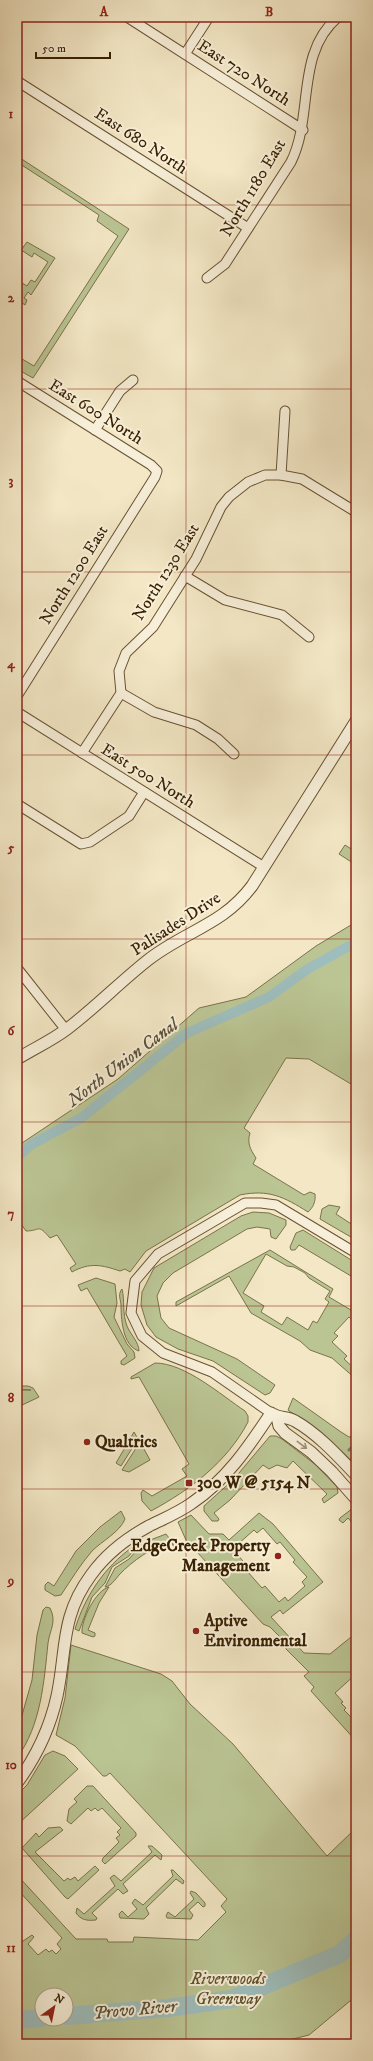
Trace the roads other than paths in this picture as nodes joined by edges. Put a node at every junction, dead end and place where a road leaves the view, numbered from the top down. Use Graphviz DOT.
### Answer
graph roads {
  1 [pos="127,17"];
  2 [pos="209,17"];
  3 [pos="338,17"];
  4 [pos="185,54"];
  5 [pos="17,81"];
  6 [pos="303,130"];
  7 [pos="248,228"];
  8 [pos="207,278"];
  9 [pos="133,380"];
  10 [pos="17,381"];
  11 [pos="285,411"];
  12 [pos="95,430"];
  13 [pos="157,471"];
  14 [pos="281,475"];
  15 [pos="356,512"];
  16 [pos="185,576"];
  17 [pos="309,637"];
  18 [pos="122,692"];
  19 [pos="17,696"];
  20 [pos="17,712"];
  21 [pos="354,728"];
  22 [pos="82,753"];
  23 [pos="234,754"];
  24 [pos="144,792"];
  25 [pos="17,804"];
  26 [pos="264,867"];
  27 [pos="17,968"];
  28 [pos="66,1030"];
  29 [pos="17,1059"];
  30 [pos="356,1252"];
  31 [pos="274,1415"];
  32 [pos="356,1475"];
  33 [pos="354,1493"];
  34 [pos="17,1783"];
  1 -- 4 [label="street, East 720 North"];
  2 -- 4 [label="street"];
  3 -- 6 [label="street, North 1180 East"];
  4 -- 6 [label="street, East 720 North"];
  5 -- 7 [label="street, East 680 North"];
  6 -- 7 [label="street, North 1180 East"];
  7 -- 8 [label="street, North 1180 East"];
  9 -- 12 [label="street"];
  10 -- 12 [label="street, East 600 North"];
  11 -- 14 [label="street"];
  12 -- 13 [label="street, East 600 North"];
  13 -- 19 [label="street, North 1200 East"];
  14 -- 15 [label="street, North 1230 East"];
  14 -- 16 [label="street, North 1230 East"];
  16 -- 17 [label="street"];
  16 -- 18 [label="street, North 1230 East"];
  18 -- 22 [label="street"];
  18 -- 23 [label="street"];
  20 -- 22 [label="street, East 500 North"];
  21 -- 26 [label="street, Palisades Drive"];
  22 -- 24 [label="street, East 500 North"];
  24 -- 25 [label="street"];
  24 -- 26 [label="street, East 500 North"];
  26 -- 28 [label="street, Palisades Drive"];
  27 -- 28 [label="street"];
  28 -- 29 [label="street, Palisades Drive"];
  30 -- 31 [label="street"];
  31 -- 32 [label="street"];
  31 -- 33 [label="street, one-way"];
  31 -- 34 [label="street"];
}
